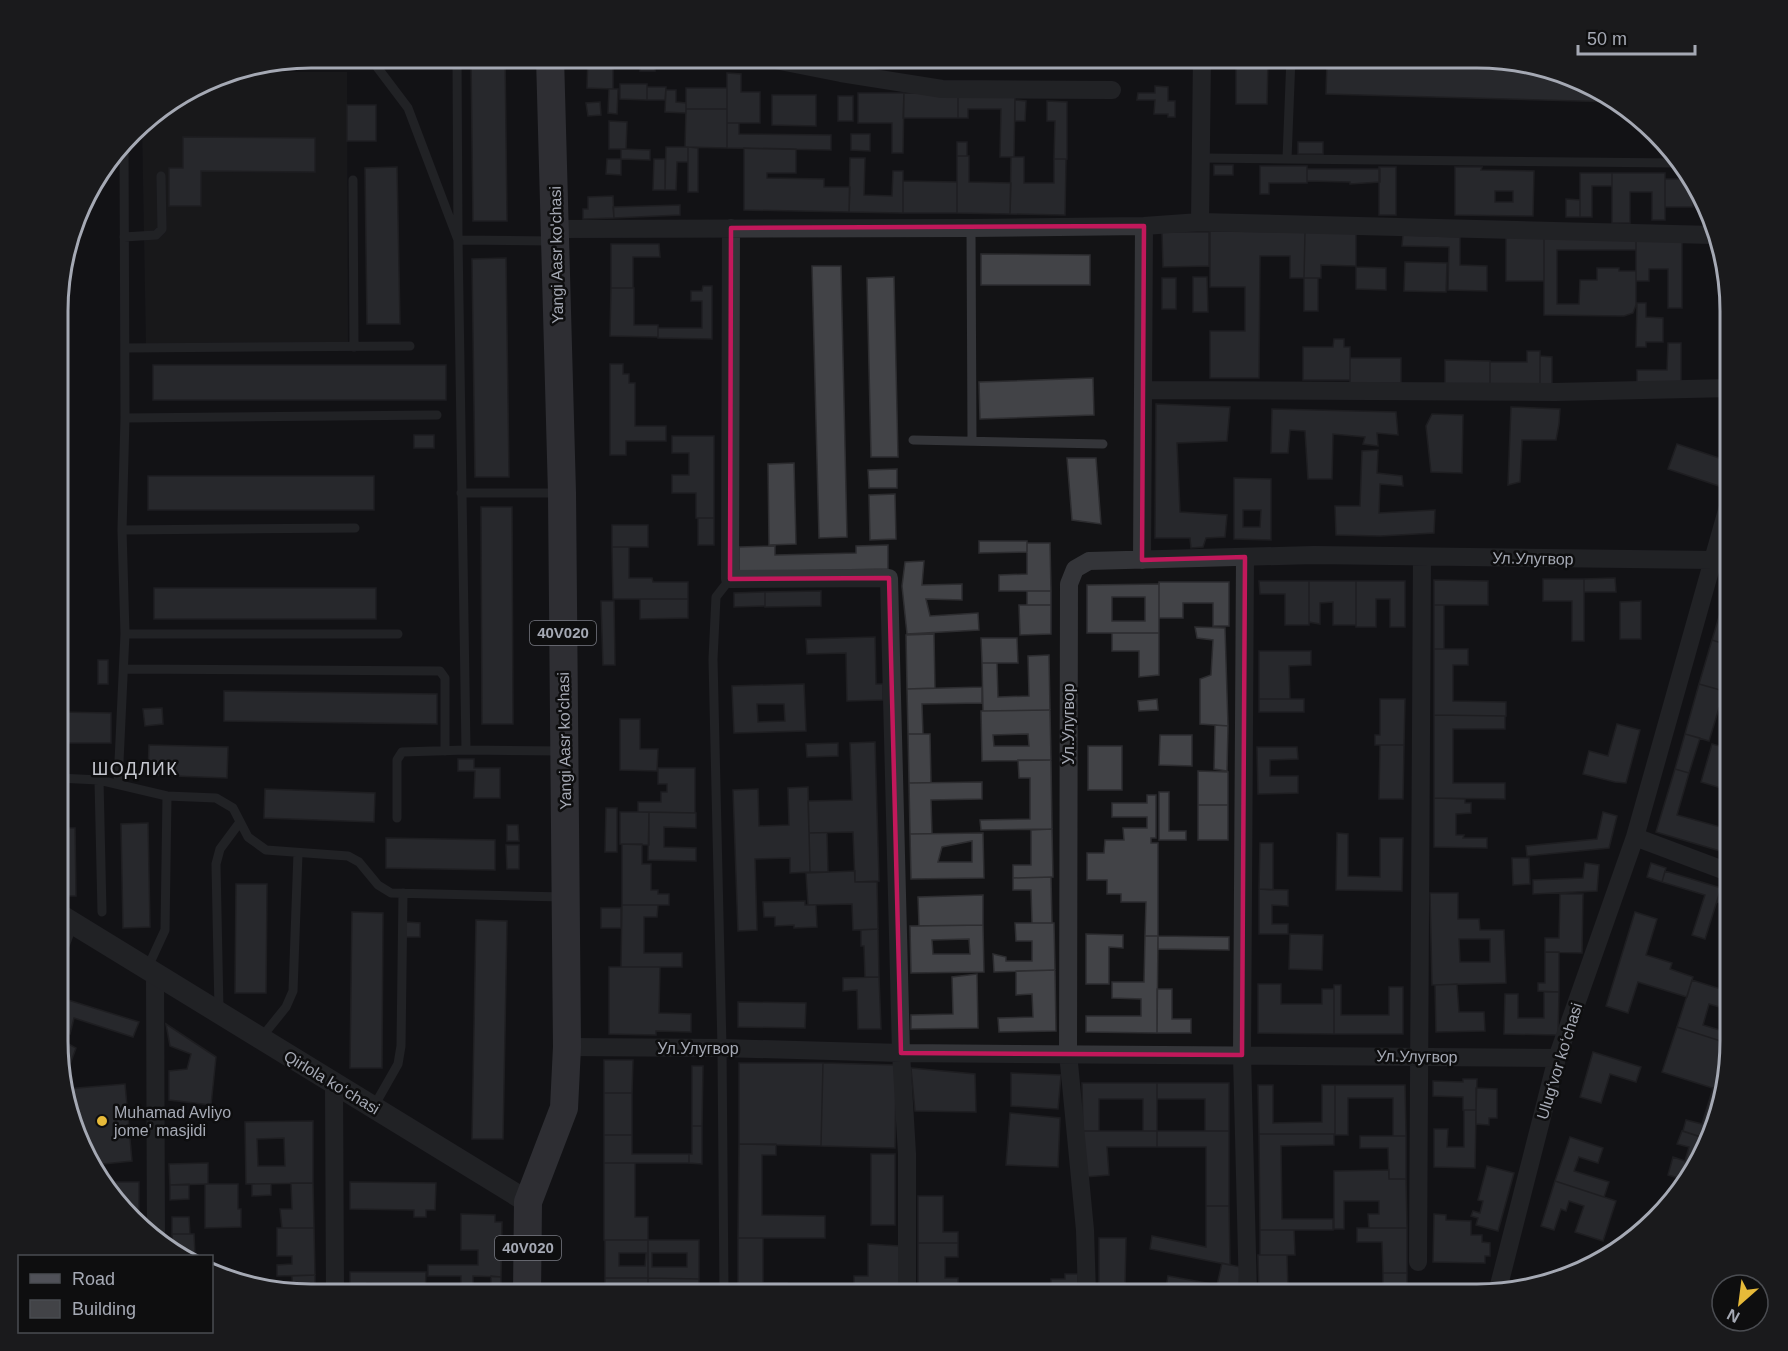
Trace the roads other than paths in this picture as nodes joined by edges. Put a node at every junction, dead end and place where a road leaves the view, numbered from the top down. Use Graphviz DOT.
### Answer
graph roads {
  1 [pos="378,68"];
  2 [pos="457,68"];
  3 [pos="550,68"];
  4 [pos="850,68"];
  5 [pos="1202,68"];
  6 [pos="1291,68"];
  7 [pos="1112,90"];
  8 [pos="124,155"];
  9 [pos="1201,158"];
  10 [pos="1287,159"];
  11 [pos="1670,163"];
  12 [pos="161,176"];
  13 [pos="353,180"];
  14 [pos="1200,222"];
  15 [pos="1144,226"];
  16 [pos="731,228"];
  17 [pos="971,228"];
  18 [pos="556,235"];
  19 [pos="1709,235"];
  20 [pos="124,237"];
  21 [pos="458,240"];
  22 [pos="410,346"];
  23 [pos="354,347"];
  24 [pos="125,348"];
  25 [pos="1720,388"];
  26 [pos="1144,390"];
  27 [pos="437,415"];
  28 [pos="125,417"];
  29 [pos="913,440"];
  30 [pos="972,441"];
  31 [pos="1103,444"];
  32 [pos="461,493"];
  33 [pos="562,493"];
  34 [pos="355,528"];
  35 [pos="122,530"];
  36 [pos="1720,535"];
  37 [pos="1245,557"];
  38 [pos="1422,557"];
  39 [pos="1142,560"];
  40 [pos="1713,560"];
  41 [pos="730,579"];
  42 [pos="125,634"];
  43 [pos="398,634"];
  44 [pos="124,669"];
  45 [pos="466,750"];
  46 [pos="445,751"];
  47 [pos="563,751"];
  48 [pos="68,778"];
  49 [pos="99,780"];
  50 [pos="118,783"];
  51 [pos="167,796"];
  52 [pos="397,818"];
  53 [pos="240,822"];
  54 [pos="1635,837"];
  55 [pos="298,853"];
  56 [pos="1720,869"];
  57 [pos="403,893"];
  58 [pos="566,897"];
  59 [pos="102,912"];
  60 [pos="68,921"];
  61 [pos="151,971"];
  62 [pos="219,1013"];
  63 [pos="261,1039"];
  64 [pos="567,1047"];
  65 [pos="722,1048"];
  66 [pos="901,1053"];
  67 [pos="1068,1053"];
  68 [pos="1242,1055"];
  69 [pos="1419,1056"];
  70 [pos="1557,1058"];
  71 [pos="334,1084"];
  72 [pos="373,1108"];
  73 [pos="528,1202"];
  74 [pos="156,1227"];
  75 [pos="1418,1262"];
  76 [pos="1500,1282"];
  77 [pos="335,1284"];
  78 [pos="527,1284"];
  79 [pos="724,1284"];
  80 [pos="907,1284"];
  81 [pos="1087,1284"];
  82 [pos="1248,1284"];
  1 -- 21 [label="lane"];
  2 -- 21 [label="lane"];
  3 -- 18 [label="main road, Yangi Aasr ko'chasi / 40V020"];
  4 -- 7 [label="street"];
  5 -- 9 [label="street"];
  6 -- 10 [label="lane"];
  8 -- 20 [label="lane"];
  9 -- 10 [label="lane"];
  9 -- 14 [label="street"];
  10 -- 11 [label="lane"];
  12 -- 20 [label="lane"];
  13 -- 23 [label="lane"];
  14 -- 15 [label="street"];
  14 -- 19 [label="street"];
  15 -- 17 [label="street"];
  15 -- 26 [label="street"];
  16 -- 17 [label="street"];
  16 -- 18 [label="street"];
  16 -- 41 [label="street"];
  17 -- 30 [label="lane"];
  18 -- 21 [label="lane"];
  18 -- 33 [label="main road, Yangi Aasr ko'chasi / 40V020"];
  20 -- 24 [label="lane"];
  21 -- 32 [label="lane"];
  22 -- 23 [label="lane"];
  23 -- 24 [label="lane"];
  24 -- 28 [label="lane"];
  25 -- 26 [label="street"];
  26 -- 39 [label="street"];
  27 -- 28 [label="lane"];
  28 -- 35 [label="lane"];
  29 -- 30 [label="lane"];
  30 -- 31 [label="lane"];
  32 -- 33 [label="lane"];
  32 -- 45 [label="lane"];
  33 -- 47 [label="main road, Yangi Aasr ko'chasi / 40V020"];
  34 -- 35 [label="lane"];
  35 -- 42 [label="lane"];
  36 -- 40 [label="street, Ulugʻvor koʻchasi"];
  37 -- 38 [label="street, Ул.Улугвор"];
  37 -- 39 [label="street, Ул.Улугвор"];
  37 -- 68 [label="street"];
  38 -- 40 [label="street, Ул.Улугвор"];
  38 -- 69 [label="street"];
  39 -- 67 [label="street, Ул.Улугвор"];
  40 -- 54 [label="street, Ulugʻvor koʻchasi"];
  41 -- 65 [label="lane"];
  41 -- 66 [label="street"];
  42 -- 43 [label="lane"];
  42 -- 44 [label="lane"];
  44 -- 46 [label="lane"];
  44 -- 50 [label="lane"];
  45 -- 46 [label="lane"];
  45 -- 47 [label="lane"];
  46 -- 52 [label="lane"];
  47 -- 58 [label="main road, Yangi Aasr ko'chasi / 40V020"];
  48 -- 49 [label="lane"];
  49 -- 50 [label="lane"];
  49 -- 59 [label="lane"];
  50 -- 51 [label="lane"];
  51 -- 53 [label="lane"];
  51 -- 61 [label="lane"];
  53 -- 55 [label="lane"];
  53 -- 62 [label="lane"];
  54 -- 56 [label="street"];
  54 -- 70 [label="street, Ulugʻvor koʻchasi"];
  55 -- 57 [label="lane"];
  55 -- 63 [label="lane"];
  57 -- 58 [label="lane"];
  57 -- 72 [label="lane"];
  58 -- 64 [label="main road, Yangi Aasr ko'chasi / 40V020"];
  60 -- 61 [label="street, Qirlola koʻchasi"];
  61 -- 62 [label="street, Qirlola koʻchasi"];
  61 -- 74 [label="street"];
  62 -- 63 [label="street, Qirlola koʻchasi"];
  63 -- 71 [label="street, Qirlola koʻchasi"];
  64 -- 65 [label="street, Ул.Улугвор"];
  64 -- 73 [label="main road, Yangi Aasr ko'chasi / 40V020"];
  65 -- 66 [label="street, Ул.Улугвор"];
  65 -- 79 [label="lane"];
  66 -- 67 [label="street, Ул.Улугвор"];
  66 -- 80 [label="street"];
  67 -- 68 [label="street, Ул.Улугвор"];
  67 -- 81 [label="street, Ул.Улугвор"];
  68 -- 69 [label="street, Ул.Улугвор"];
  68 -- 82 [label="street"];
  69 -- 70 [label="street, Ул.Улугвор"];
  69 -- 75 [label="street"];
  70 -- 76 [label="street, Ulugʻvor koʻchasi"];
  71 -- 72 [label="street, Qirlola koʻchasi"];
  71 -- 77 [label="street"];
  72 -- 73 [label="street, Qirlola koʻchasi"];
  73 -- 78 [label="main road, 40V020"];
}
